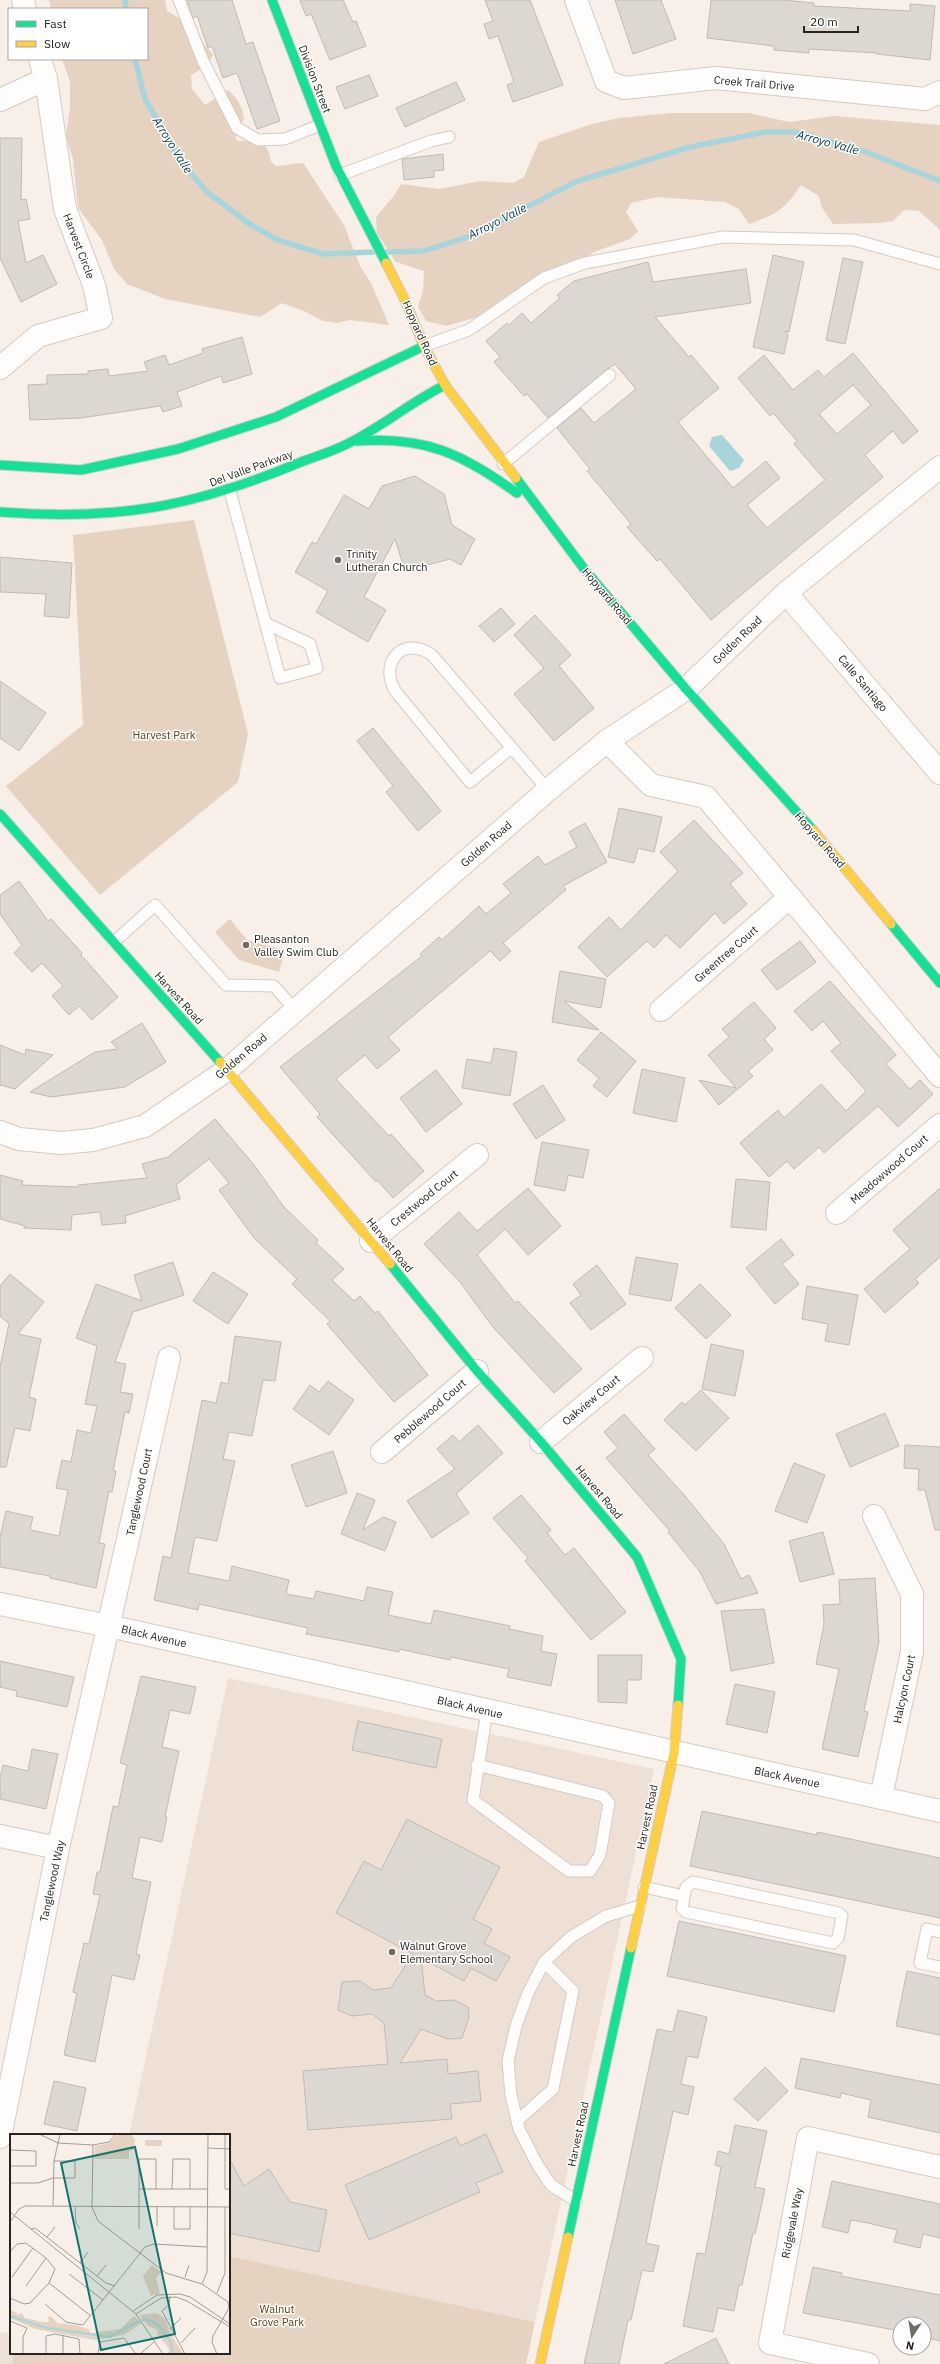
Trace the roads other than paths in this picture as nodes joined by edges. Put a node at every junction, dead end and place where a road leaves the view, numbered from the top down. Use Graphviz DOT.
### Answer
graph roads {
  1 [pos="179,0"];
  2 [pos="272,0"];
  3 [pos="576,0"];
  4 [pos="43,69"];
  5 [pos="940,92"];
  6 [pos="0,100"];
  7 [pos="320,125"];
  8 [pos="449,137"];
  9 [pos="338,171"];
  10 [pos="940,264"];
  11 [pos="424,346"];
  12 [pos="0,368"];
  13 [pos="610,375"];
  14 [pos="445,385"];
  15 [pos="354,441"];
  16 [pos="503,464"];
  17 [pos="0,465"];
  18 [pos="940,467"];
  19 [pos="230,491"];
  20 [pos="534,504"];
  21 [pos="0,512"];
  22 [pos="786,593"];
  23 [pos="265,623"];
  24 [pos="686,689"];
  25 [pos="607,741"];
  26 [pos="511,748"];
  27 [pos="940,773"];
  28 [pos="548,790"];
  29 [pos="0,814"];
  30 [pos="790,897"];
  31 [pos="114,942"];
  32 [pos="940,983"];
  33 [pos="295,1010"];
  34 [pos="661,1010"];
  35 [pos="227,1070"];
  36 [pos="940,1076"];
  37 [pos="940,1125"];
  38 [pos="0,1132"];
  39 [pos="477,1155"];
  40 [pos="837,1213"];
  41 [pos="371,1241"];
  42 [pos="169,1358"];
  43 [pos="642,1358"];
  44 [pos="477,1371"];
  45 [pos="541,1442"];
  46 [pos="382,1452"];
  47 [pos="874,1516"];
  48 [pos="0,1604"];
  49 [pos="110,1626"];
  50 [pos="487,1711"];
  51 [pos="674,1753"];
  52 [pos="478,1765"];
  53 [pos="881,1797"];
  54 [pos="940,1811"];
  55 [pos="0,1836"];
  56 [pos="58,1848"];
  57 [pos="644,1887"];
  58 [pos="684,1896"];
  59 [pos="640,1906"];
  60 [pos="940,1932"];
  61 [pos="544,1962"];
  62 [pos="940,1967"];
  63 [pos="517,2120"];
  64 [pos="0,2137"];
  65 [pos="940,2167"];
  66 [pos="576,2201"];
  67 [pos="540,2364"];
  68 [pos="868,2364"];
  1 -- 7 [label="lane"];
  2 -- 7 [label="street, Division Street"];
  3 -- 5 [label="street, Creek Trail Drive"];
  4 -- 6 [label="street"];
  4 -- 12 [label="street, Harvest Circle"];
  7 -- 9 [label="street, Division Street"];
  8 -- 9 [label="lane"];
  9 -- 11 [label="street, Hopyard Road"];
  10 -- 11 [label="lane"];
  11 -- 14 [label="street, Hopyard Road"];
  11 -- 17 [label="street"];
  13 -- 16 [label="lane"];
  14 -- 15 [label="street, Del Valle Parkway"];
  14 -- 16 [label="street, Hopyard Road"];
  15 -- 19 [label="street, Del Valle Parkway"];
  15 -- 20 [label="street"];
  16 -- 20 [label="street, Hopyard Road"];
  18 -- 22 [label="street, Golden Road"];
  19 -- 21 [label="street, Del Valle Parkway"];
  19 -- 23 [label="lane"];
  20 -- 24 [label="street, Hopyard Road"];
  22 -- 24 [label="street, Golden Road"];
  22 -- 27 [label="street, Calle Santiago"];
  23 -- 23 [label="lane"];
  24 -- 25 [label="street, Golden Road"];
  24 -- 32 [label="street, Hopyard Road"];
  25 -- 28 [label="street, Golden Road"];
  25 -- 30 [label="street"];
  26 -- 26 [label="lane"];
  26 -- 28 [label="lane"];
  28 -- 33 [label="street, Golden Road"];
  29 -- 31 [label="street, Harvest Road"];
  30 -- 34 [label="street, Greentree Court"];
  30 -- 36 [label="street"];
  31 -- 33 [label="lane"];
  31 -- 35 [label="street, Harvest Road"];
  33 -- 35 [label="street, Golden Road"];
  35 -- 38 [label="street, Golden Road"];
  35 -- 41 [label="street, Harvest Road"];
  37 -- 40 [label="street, Meadowwood Court"];
  39 -- 41 [label="street, Crestwood Court"];
  41 -- 44 [label="street, Harvest Road"];
  42 -- 49 [label="street, Tanglewood Court"];
  43 -- 45 [label="street, Oakview Court"];
  44 -- 45 [label="street, Harvest Road"];
  44 -- 46 [label="street, Pebblewood Court"];
  45 -- 51 [label="street, Harvest Road"];
  47 -- 53 [label="street, Halcyon Court"];
  48 -- 49 [label="street, Black Avenue"];
  49 -- 50 [label="street, Black Avenue"];
  49 -- 56 [label="street, Tanglewood Way"];
  50 -- 51 [label="street, Black Avenue"];
  50 -- 52 [label="lane"];
  51 -- 53 [label="street, Black Avenue"];
  51 -- 57 [label="street, Harvest Road"];
  52 -- 52 [label="lane"];
  53 -- 54 [label="street, Black Avenue"];
  55 -- 56 [label="street"];
  56 -- 64 [label="street, Tanglewood Way"];
  57 -- 58 [label="lane"];
  57 -- 59 [label="street, Harvest Road"];
  58 -- 58 [label="lane"];
  59 -- 61 [label="lane"];
  59 -- 66 [label="street, Harvest Road"];
  60 -- 62 [label="lane"];
  61 -- 63 [label="lane"];
  61 -- 63 [label="lane"];
  63 -- 66 [label="lane"];
  65 -- 68 [label="street, Ridgevale Way"];
  66 -- 67 [label="street, Harvest Road"];
}
